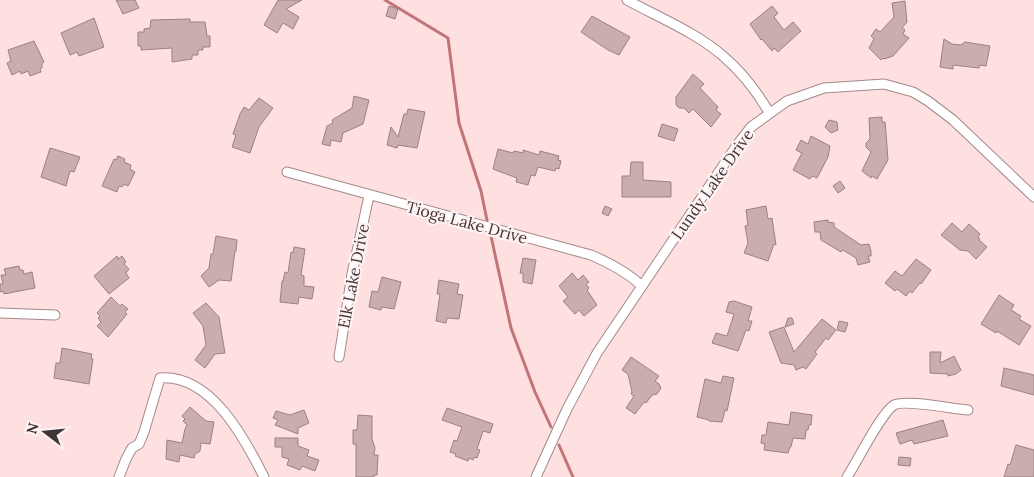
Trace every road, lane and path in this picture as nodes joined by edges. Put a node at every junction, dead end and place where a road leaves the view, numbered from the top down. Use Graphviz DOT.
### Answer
graph roads {
  1 [pos="627,0"];
  2 [pos="769,112"];
  3 [pos="287,172"];
  4 [pos="369,196"];
  5 [pos="1034,197"];
  6 [pos="642,286"];
  7 [pos="0,313"];
  8 [pos="55,315"];
  9 [pos="339,357"];
  10 [pos="968,410"];
  11 [pos="119,477"];
  12 [pos="264,477"];
  13 [pos="536,477"];
  14 [pos="847,477"];
  1 -- 2 [label="street"];
  2 -- 5 [label="street, Lundy Lake Drive"];
  2 -- 6 [label="street, Lundy Lake Drive"];
  3 -- 4 [label="street, Tioga Lake Drive"];
  4 -- 6 [label="street, Tioga Lake Drive"];
  4 -- 9 [label="street, Elk Lake Drive"];
  6 -- 13 [label="street, Lundy Lake Drive"];
  7 -- 8 [label="street"];
  10 -- 14 [label="street"];
  11 -- 12 [label="street"];
}
